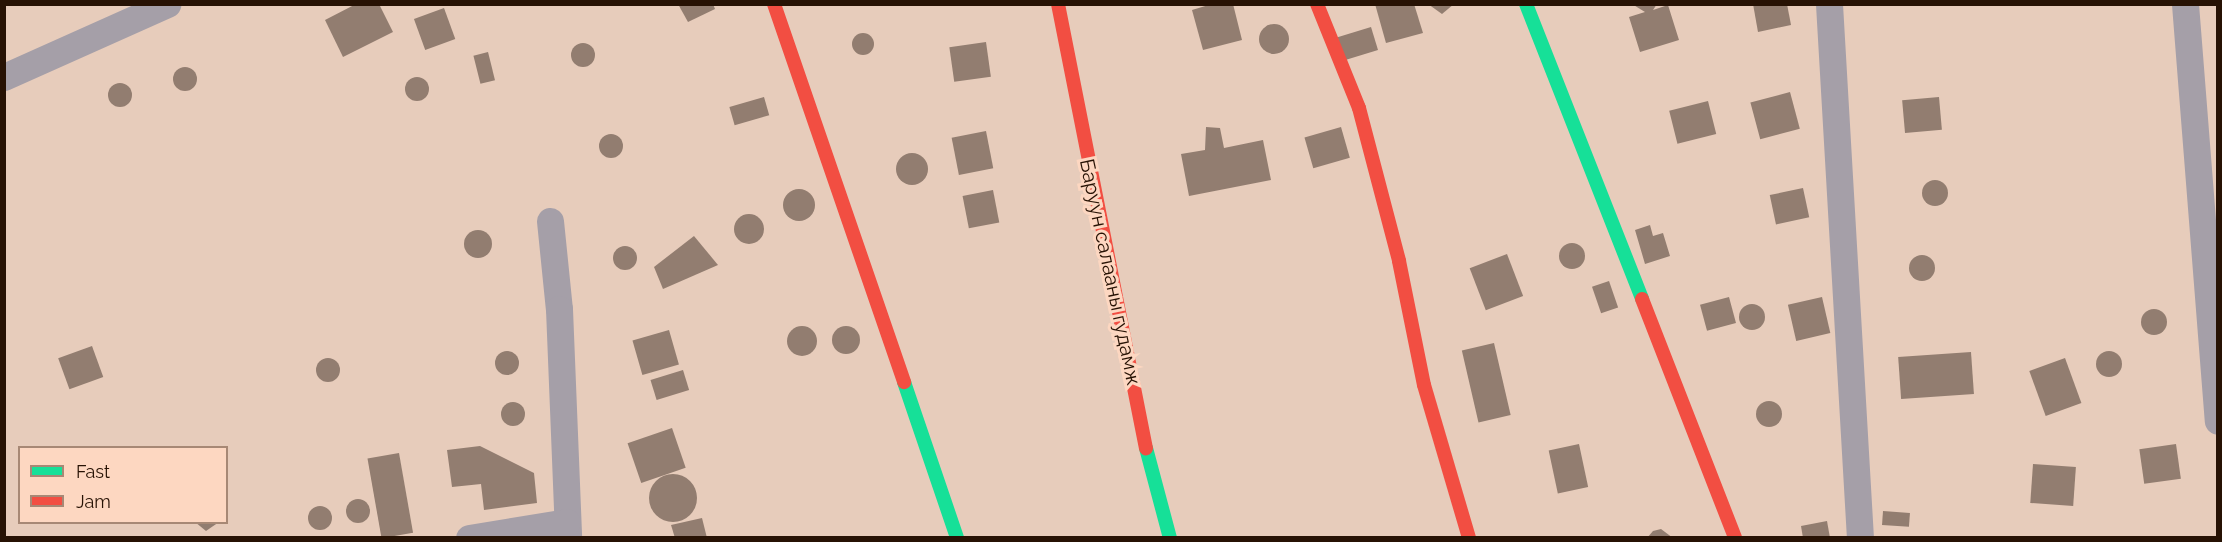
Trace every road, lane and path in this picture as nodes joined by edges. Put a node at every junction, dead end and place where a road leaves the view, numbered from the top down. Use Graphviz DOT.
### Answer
graph roads {
  1 [pos="167,4"];
  2 [pos="774,4"];
  3 [pos="1058,4"];
  4 [pos="1317,4"];
  5 [pos="1526,4"];
  6 [pos="1829,4"];
  7 [pos="2185,4"];
  8 [pos="112,31"];
  9 [pos="4,60"];
  10 [pos="4,77"];
  11 [pos="550,221"];
  12 [pos="2217,421"];
  13 [pos="568,530"];
  14 [pos="469,537"];
  15 [pos="957,537"];
  16 [pos="1170,537"];
  17 [pos="1469,537"];
  18 [pos="1735,537"];
  19 [pos="1860,537"];
  1 -- 8 [label="street"];
  2 -- 15 [label="street"];
  3 -- 16 [label="street, Баруун салааны гудамж"];
  4 -- 17 [label="street"];
  5 -- 18 [label="street"];
  6 -- 19 [label="street"];
  7 -- 12 [label="street"];
  8 -- 9 [label="street"];
  8 -- 10 [label="street"];
  11 -- 13 [label="street"];
  13 -- 14 [label="street"];
}
